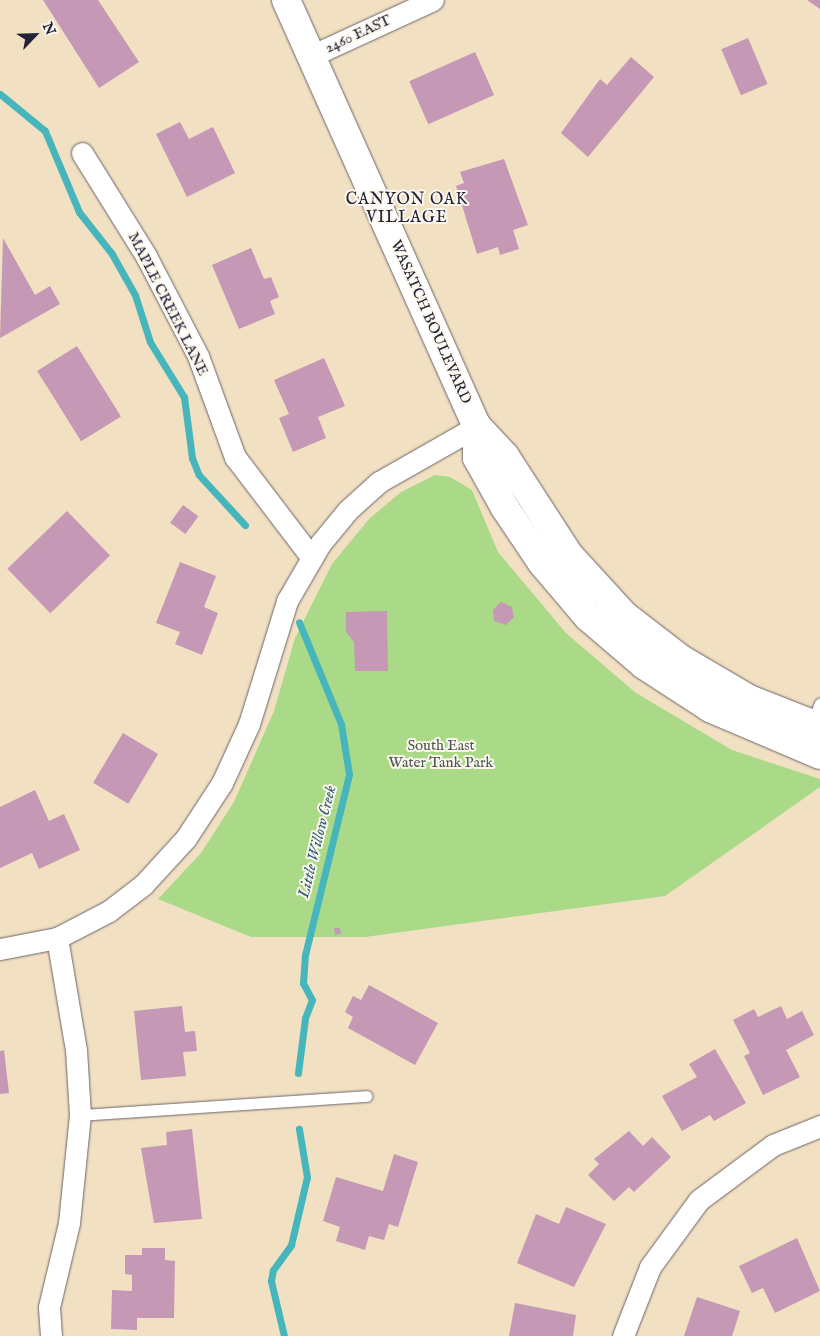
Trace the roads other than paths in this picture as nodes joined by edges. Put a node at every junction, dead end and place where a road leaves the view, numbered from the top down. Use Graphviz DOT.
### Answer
graph roads {
  1 [pos="286,0"];
  2 [pos="433,0"];
  3 [pos="311,56"];
  4 [pos="82,153"];
  5 [pos="477,426"];
  6 [pos="312,558"];
  7 [pos="817,718"];
  8 [pos="820,755"];
  9 [pos="57,938"];
  10 [pos="0,949"];
  11 [pos="366,1096"];
  12 [pos="80,1114"];
  13 [pos="820,1126"];
  14 [pos="52,1336"];
  15 [pos="623,1336"];
  1 -- 3 [label="main road, WASATCH BOULEVARD"];
  2 -- 3 [label="street, 2460 EAST"];
  3 -- 5 [label="main road, WASATCH BOULEVARD"];
  4 -- 6 [label="street, MAPLE CREEK LANE"];
  5 -- 6 [label="street"];
  5 -- 7 [label="main road, WASATCH BOULEVARD"];
  5 -- 8 [label="main road, WASATCH BOULEVARD"];
  6 -- 9 [label="street"];
  9 -- 10 [label="street"];
  9 -- 12 [label="street"];
  11 -- 12 [label="lane"];
  12 -- 14 [label="street"];
  13 -- 15 [label="street"];
}
